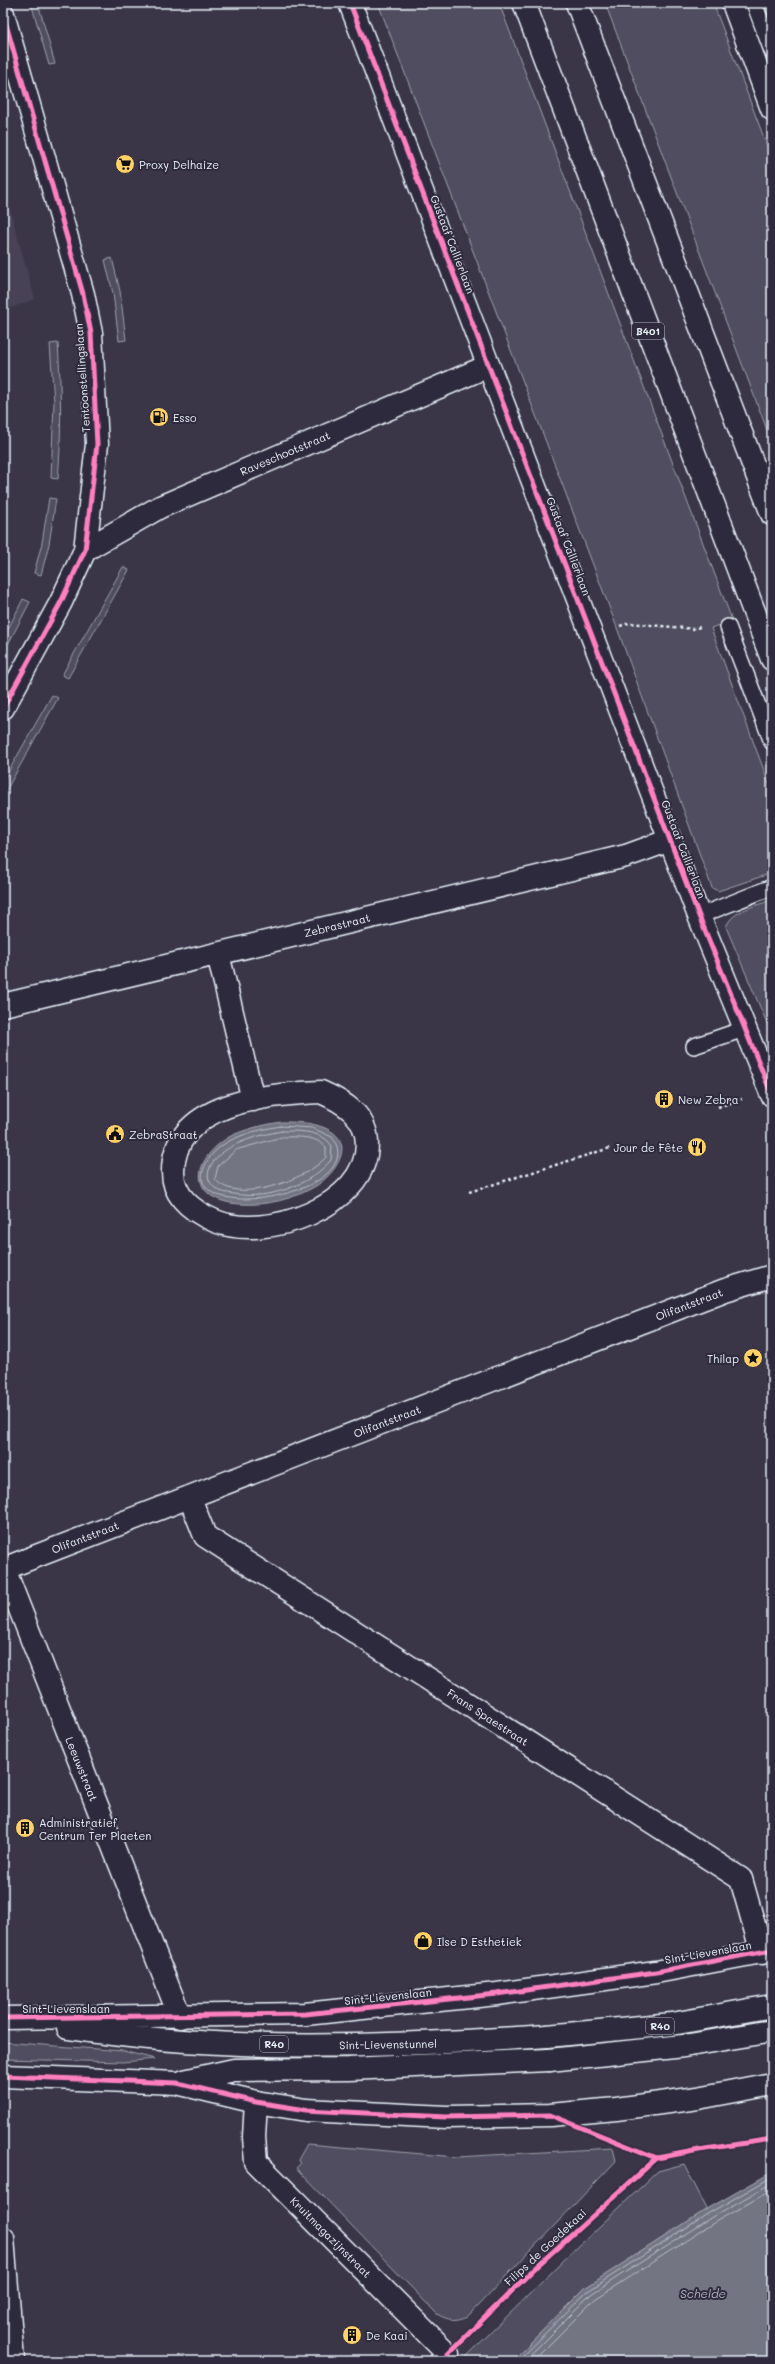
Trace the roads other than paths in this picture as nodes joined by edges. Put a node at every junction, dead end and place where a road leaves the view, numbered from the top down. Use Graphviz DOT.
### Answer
graph roads {
  1 [pos="350,3"];
  2 [pos="524,3"];
  3 [pos="577,3"];
  4 [pos="733,3"];
  5 [pos="754,3"];
  6 [pos="3,14"];
  7 [pos="772,51"];
  8 [pos="772,109"];
  9 [pos="488,366"];
  10 [pos="772,514"];
  11 [pos="85,550"];
  12 [pos="728,627"];
  13 [pos="772,660"];
  14 [pos="3,708"];
  15 [pos="772,742"];
  16 [pos="670,840"];
  17 [pos="772,887"];
  18 [pos="699,916"];
  19 [pos="218,954"];
  20 [pos="3,1005"];
  21 [pos="744,1029"];
  22 [pos="694,1046"];
  23 [pos="772,1095"];
  24 [pos="253,1100"];
  25 [pos="772,1276"];
  26 [pos="190,1498"];
  27 [pos="3,1568"];
  28 [pos="767,1951"];
  29 [pos="772,2006"];
  30 [pos="180,2017"];
  31 [pos="3,2018"];
  32 [pos="772,2031"];
  33 [pos="3,2076"];
  34 [pos="177,2083"];
  35 [pos="772,2084"];
  36 [pos="256,2102"];
  37 [pos="3,2238"];
  38 [pos="445,2357"];
  39 [pos="14,2361"];
  1 -- 9 [label="main road, Gustaaf Callierlaan"];
  2 -- 13 [label="main road, B401"];
  3 -- 10 [label="main road"];
  4 -- 8 [label="main road"];
  5 -- 7 [label="lane"];
  6 -- 11 [label="main road, Tentoonstellingslaan"];
  9 -- 11 [label="main road, Raveschootstraat"];
  9 -- 16 [label="main road, Gustaaf Callierlaan"];
  11 -- 14 [label="main road, Tentoonstellingslaan"];
  12 -- 15 [label="lane"];
  16 -- 18 [label="main road, Gustaaf Callierlaan"];
  16 -- 19 [label="main road, Zebrastraat"];
  17 -- 18 [label="lane"];
  18 -- 21 [label="main road, Gustaaf Callierlaan"];
  19 -- 20 [label="main road, Zebrastraat"];
  19 -- 24 [label="main road"];
  21 -- 22 [label="lane"];
  21 -- 23 [label="main road, Gustaaf Callierlaan"];
  24 -- 24 [label="main road"];
  25 -- 26 [label="main road, Olifantstraat"];
  26 -- 27 [label="main road, Olifantstraat"];
  26 -- 28 [label="main road, Frans Spaestraat"];
  27 -- 30 [label="main road, Leeuwstraat"];
  28 -- 30 [label="main road, Sint-Lievenslaan / R40"];
  29 -- 31 [label="main road, Sint-Lievenstunnel / R40"];
  30 -- 31 [label="main road, Sint-Lievenslaan / R40"];
  32 -- 34 [label="main road, Sint-Lievenstunnel / R40"];
  33 -- 34 [label="main road, R40"];
  34 -- 36 [label="main road, R40"];
  35 -- 36 [label="main road, R40"];
  36 -- 38 [label="main road, Kruitmagazijnstraat"];
  37 -- 39 [label="main road"];
}
